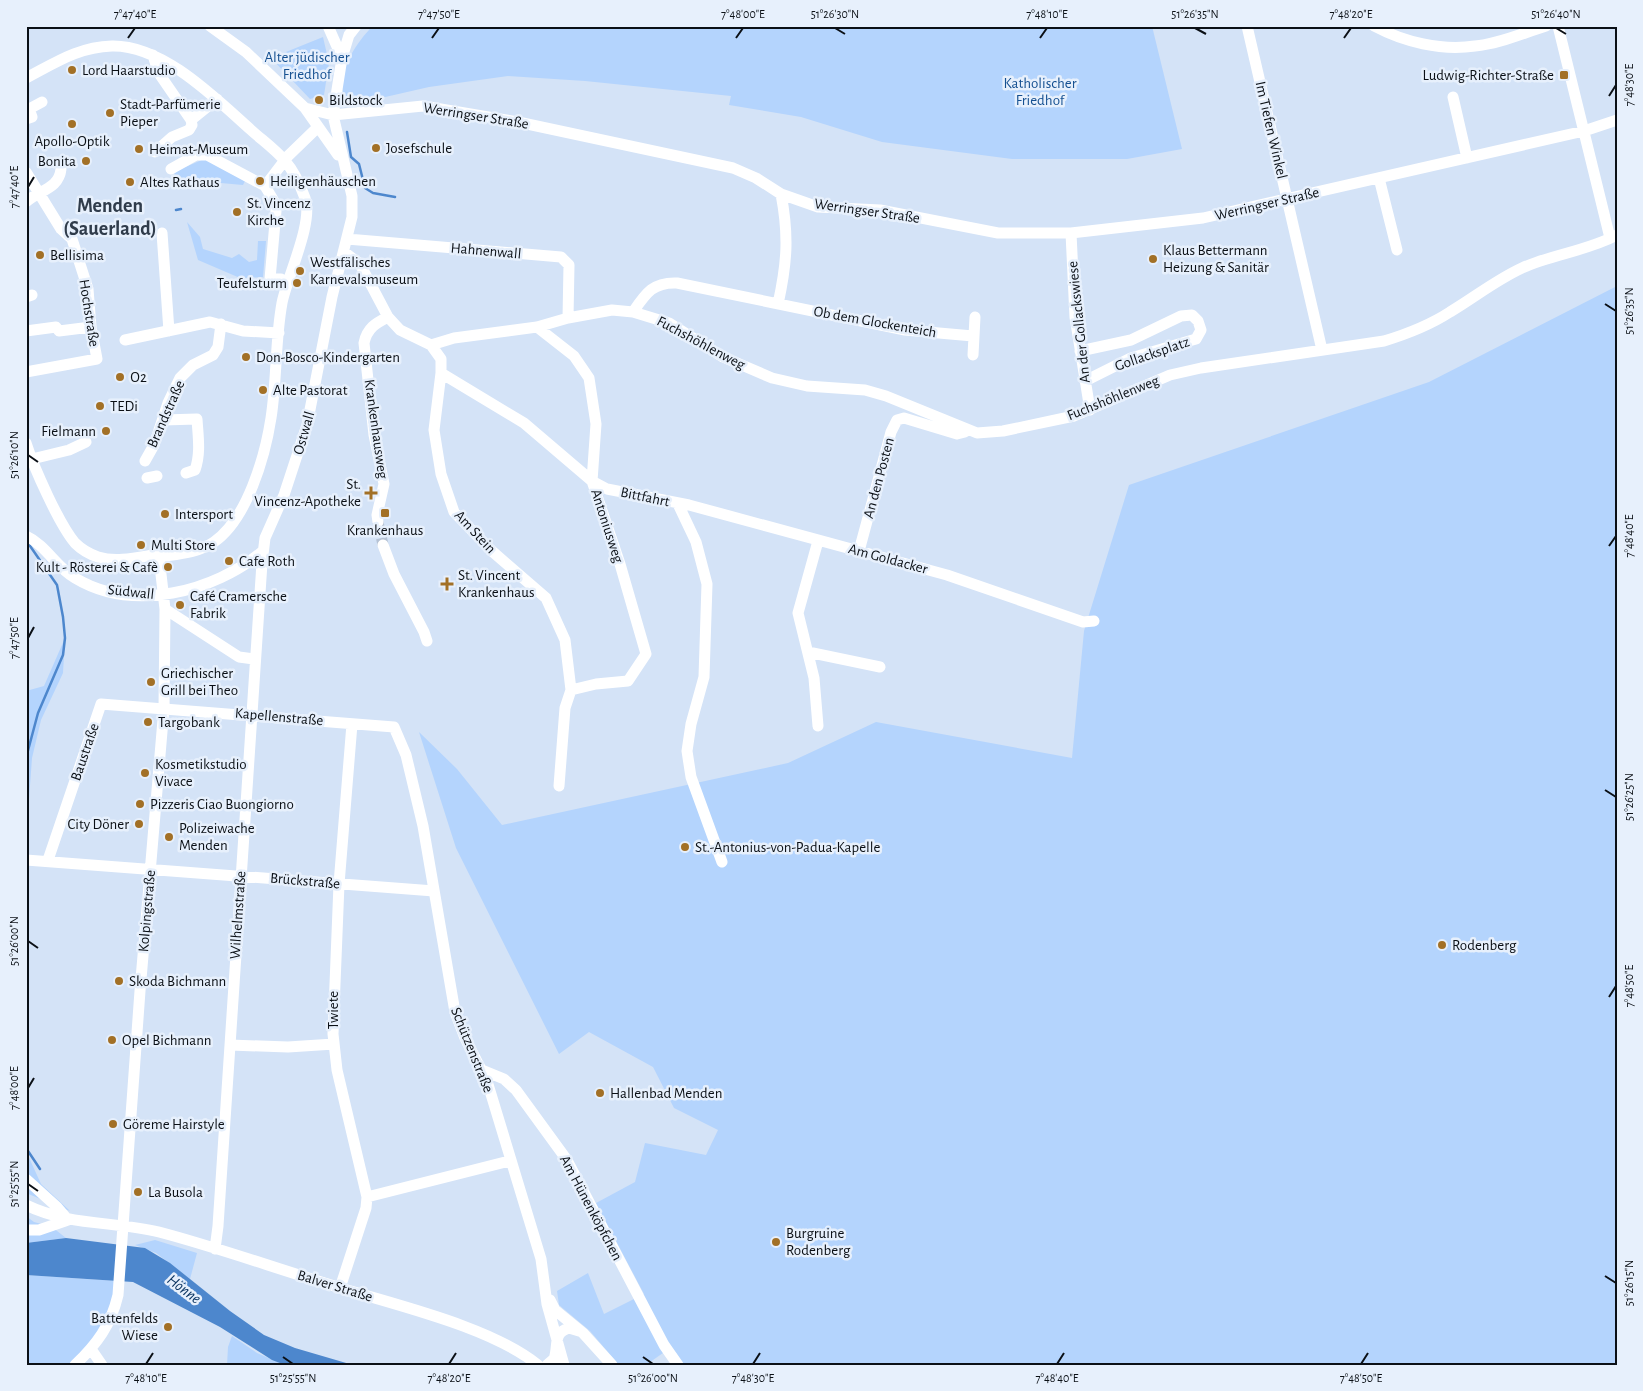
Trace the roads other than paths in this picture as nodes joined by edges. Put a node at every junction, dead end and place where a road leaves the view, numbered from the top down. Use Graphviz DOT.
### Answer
graph roads {
  1 [pos="210,26"];
  2 [pos="328,26"];
  3 [pos="356,26"];
  4 [pos="1247,26"];
  5 [pos="1374,26"];
  6 [pos="1546,26"];
  7 [pos="1558,26"];
  8 [pos="153,55"];
  9 [pos="342,58"];
  10 [pos="26,78"];
  11 [pos="1453,97"];
  12 [pos="217,99"];
  13 [pos="42,102"];
  14 [pos="305,108"];
  15 [pos="333,116"];
  16 [pos="26,119"];
  17 [pos="190,120"];
  18 [pos="1617,120"];
  19 [pos="318,127"];
  20 [pos="1584,131"];
  21 [pos="155,152"];
  22 [pos="1467,158"];
  23 [pos="342,160"];
  24 [pos="286,162"];
  25 [pos="61,169"];
  26 [pos="171,170"];
  27 [pos="26,172"];
  28 [pos="1379,178"];
  29 [pos="265,186"];
  30 [pos="39,194"];
  31 [pos="781,194"];
  32 [pos="1288,200"];
  33 [pos="26,202"];
  34 [pos="162,233"];
  35 [pos="1071,233"];
  36 [pos="1613,236"];
  37 [pos="347,239"];
  38 [pos="1397,250"];
  39 [pos="344,252"];
  40 [pos="287,284"];
  41 [pos="778,304"];
  42 [pos="633,312"];
  43 [pos="388,317"];
  44 [pos="975,317"];
  45 [pos="568,318"];
  46 [pos="221,324"];
  47 [pos="91,327"];
  48 [pos="537,327"];
  49 [pos="26,331"];
  50 [pos="169,331"];
  51 [pos="279,333"];
  52 [pos="973,336"];
  53 [pos="125,340"];
  54 [pos="431,345"];
  55 [pos="1322,350"];
  56 [pos="1080,351"];
  57 [pos="973,355"];
  58 [pos="26,372"];
  59 [pos="441,373"];
  60 [pos="1085,381"];
  61 [pos="1090,410"];
  62 [pos="163,420"];
  63 [pos="968,431"];
  64 [pos="86,442"];
  65 [pos="26,443"];
  66 [pos="32,459"];
  67 [pos="145,461"];
  68 [pos="186,473"];
  69 [pos="592,480"];
  70 [pos="678,504"];
  71 [pos="378,522"];
  72 [pos="28,537"];
  73 [pos="818,541"];
  74 [pos="383,545"];
  75 [pos="263,551"];
  76 [pos="859,551"];
  77 [pos="159,556"];
  78 [pos="163,596"];
  79 [pos="165,610"];
  80 [pos="1094,621"];
  81 [pos="427,641"];
  82 [pos="808,652"];
  83 [pos="254,659"];
  84 [pos="880,667"];
  85 [pos="571,690"];
  86 [pos="164,708"];
  87 [pos="251,714"];
  88 [pos="352,724"];
  89 [pos="818,726"];
  90 [pos="394,728"];
  91 [pos="559,786"];
  92 [pos="26,860"];
  93 [pos="48,860"];
  94 [pos="722,862"];
  95 [pos="150,868"];
  96 [pos="241,875"];
  97 [pos="339,884"];
  98 [pos="434,891"];
  99 [pos="230,1044"];
  100 [pos="334,1044"];
  101 [pos="482,1070"];
  102 [pos="509,1161"];
  103 [pos="26,1179"];
  104 [pos="367,1197"];
  105 [pos="26,1205"];
  106 [pos="68,1220"];
  107 [pos="124,1226"];
  108 [pos="26,1230"];
  109 [pos="215,1249"];
  110 [pos="340,1288"];
  111 [pos="548,1294"];
  112 [pos="583,1333"];
  113 [pos="556,1340"];
  114 [pos="91,1349"];
  115 [pos="601,1352"];
  116 [pos="75,1365"];
  117 [pos="102,1365"];
  118 [pos="538,1365"];
  119 [pos="547,1365"];
  120 [pos="564,1365"];
  121 [pos="602,1365"];
  122 [pos="612,1365"];
  123 [pos="678,1365"];
  1 -- 14 [label="street"];
  2 -- 9 [label="street"];
  3 -- 9 [label="street"];
  4 -- 32 [label="street, Im Tiefen Winkel"];
  5 -- 6 [label="street"];
  7 -- 20 [label="street"];
  8 -- 10 [label="street"];
  8 -- 12 [label="street"];
  8 -- 17 [label="street"];
  9 -- 15 [label="street"];
  11 -- 22 [label="street"];
  12 -- 17 [label="street"];
  12 -- 24 [label="street"];
  13 -- 16 [label="street"];
  14 -- 15 [label="street"];
  14 -- 19 [label="street"];
  15 -- 23 [label="street, Ostwall"];
  15 -- 31 [label="street, Werringser Straße"];
  17 -- 21 [label="street"];
  18 -- 20 [label="street, Werringser Straße"];
  19 -- 23 [label="street"];
  19 -- 24 [label="street"];
  20 -- 22 [label="street, Werringser Straße"];
  20 -- 36 [label="street"];
  22 -- 28 [label="street, Werringser Straße"];
  23 -- 37 [label="street, Ostwall"];
  24 -- 29 [label="street"];
  24 -- 40 [label="street"];
  25 -- 30 [label="street"];
  26 -- 29 [label="street"];
  27 -- 30 [label="street"];
  28 -- 32 [label="street, Werringser Straße"];
  28 -- 38 [label="street"];
  29 -- 40 [label="street"];
  30 -- 33 [label="street"];
  30 -- 47 [label="street, Hochstraße"];
  31 -- 35 [label="street, Werringser Straße"];
  31 -- 41 [label="street"];
  32 -- 35 [label="street, Werringser Straße"];
  32 -- 55 [label="street, Im Tiefen Winkel"];
  34 -- 50 [label="street"];
  35 -- 56 [label="street, An der Gollackswiese"];
  36 -- 55 [label="street, Fuchshöhlenweg"];
  37 -- 39 [label="street, Ostwall"];
  37 -- 45 [label="street, Hahnenwall"];
  39 -- 43 [label="street"];
  39 -- 75 [label="street, Ostwall"];
  40 -- 51 [label="street"];
  41 -- 42 [label="street, Ob dem Glockenteich"];
  41 -- 52 [label="street, Ob dem Glockenteich"];
  42 -- 45 [label="street, Fuchshöhlenweg"];
  42 -- 63 [label="street, Fuchshöhlenweg"];
  43 -- 54 [label="street"];
  43 -- 71 [label="street, Krankenhausweg"];
  44 -- 52 [label="street"];
  45 -- 48 [label="street, Fuchshöhlenweg"];
  46 -- 50 [label="street"];
  46 -- 51 [label="street"];
  46 -- 62 [label="street, Brandstraße"];
  47 -- 49 [label="street"];
  47 -- 58 [label="street, Hochstraße"];
  48 -- 54 [label="street, Fuchshöhlenweg"];
  48 -- 69 [label="street, Antoniusweg"];
  50 -- 53 [label="street"];
  51 -- 77 [label="street"];
  52 -- 57 [label="street"];
  54 -- 59 [label="street"];
  55 -- 61 [label="street, Fuchshöhlenweg"];
  56 -- 60 [label="street, An der Gollackswiese"];
  56 -- 60 [label="street, Gollacksplatz"];
  59 -- 69 [label="street, Bittfahrt"];
  59 -- 85 [label="street, Am Stein"];
  60 -- 61 [label="street, An der Gollackswiese"];
  61 -- 63 [label="street, Fuchshöhlenweg"];
  62 -- 67 [label="street, Brandstraße"];
  62 -- 68 [label="street"];
  63 -- 76 [label="street, An den Posten"];
  64 -- 66 [label="street"];
  65 -- 66 [label="street"];
  66 -- 77 [label="street"];
  69 -- 70 [label="street, Bittfahrt"];
  69 -- 85 [label="street, Antoniusweg"];
  70 -- 73 [label="street, Am Goldacker"];
  70 -- 94 [label="street, Bittfahrt"];
  72 -- 78 [label="street, Südwall"];
  73 -- 76 [label="street, Am Goldacker"];
  73 -- 82 [label="street"];
  74 -- 81 [label="street"];
  75 -- 78 [label="street"];
  75 -- 83 [label="street, Wilhelmstraße"];
  76 -- 80 [label="street, Am Goldacker"];
  77 -- 78 [label="street, Kolpingstraße"];
  78 -- 79 [label="street, Kolpingstraße"];
  79 -- 83 [label="street"];
  79 -- 86 [label="street, Kolpingstraße"];
  82 -- 84 [label="street"];
  82 -- 89 [label="street"];
  83 -- 87 [label="street, Wilhelmstraße"];
  85 -- 91 [label="street, Am Stein"];
  86 -- 87 [label="street, Kapellenstraße"];
  86 -- 93 [label="street, Baustraße"];
  86 -- 95 [label="street, Kolpingstraße"];
  87 -- 88 [label="street, Kapellenstraße"];
  87 -- 96 [label="street, Wilhelmstraße"];
  88 -- 90 [label="street, Kapellenstraße"];
  88 -- 97 [label="street, Twiete"];
  90 -- 98 [label="street, Schützenstraße"];
  92 -- 93 [label="street, Brückstraße"];
  93 -- 95 [label="street, Brückstraße"];
  95 -- 96 [label="street, Brückstraße"];
  95 -- 107 [label="street, Kolpingstraße"];
  96 -- 97 [label="street, Brückstraße"];
  96 -- 99 [label="street, Wilhelmstraße"];
  97 -- 98 [label="street, Brückstraße"];
  97 -- 100 [label="street, Twiete"];
  98 -- 101 [label="street, Schützenstraße"];
  99 -- 100 [label="street"];
  99 -- 109 [label="street, Wilhelmstraße"];
  100 -- 104 [label="street, Twiete"];
  101 -- 102 [label="street, Schützenstraße"];
  101 -- 123 [label="street, Am Hünenköpfchen"];
  102 -- 104 [label="street"];
  102 -- 111 [label="street, Schützenstraße"];
  103 -- 106 [label="street"];
  104 -- 110 [label="street, Twiete"];
  105 -- 106 [label="street"];
  106 -- 107 [label="street, Balver Straße"];
  106 -- 108 [label="street"];
  107 -- 109 [label="street, Balver Straße"];
  107 -- 114 [label="street, Kolpingstraße"];
  109 -- 110 [label="street, Balver Straße"];
  110 -- 118 [label="street, Balver Straße"];
  111 -- 112 [label="street"];
  111 -- 113 [label="street, Schützenstraße"];
  112 -- 113 [label="street"];
  112 -- 115 [label="street"];
  113 -- 119 [label="street, Schützenstraße"];
  113 -- 120 [label="street, Schützenstraße"];
  114 -- 116 [label="street, Kolpingstraße"];
  114 -- 117 [label="street"];
  115 -- 121 [label="street"];
  115 -- 122 [label="street"];
}
